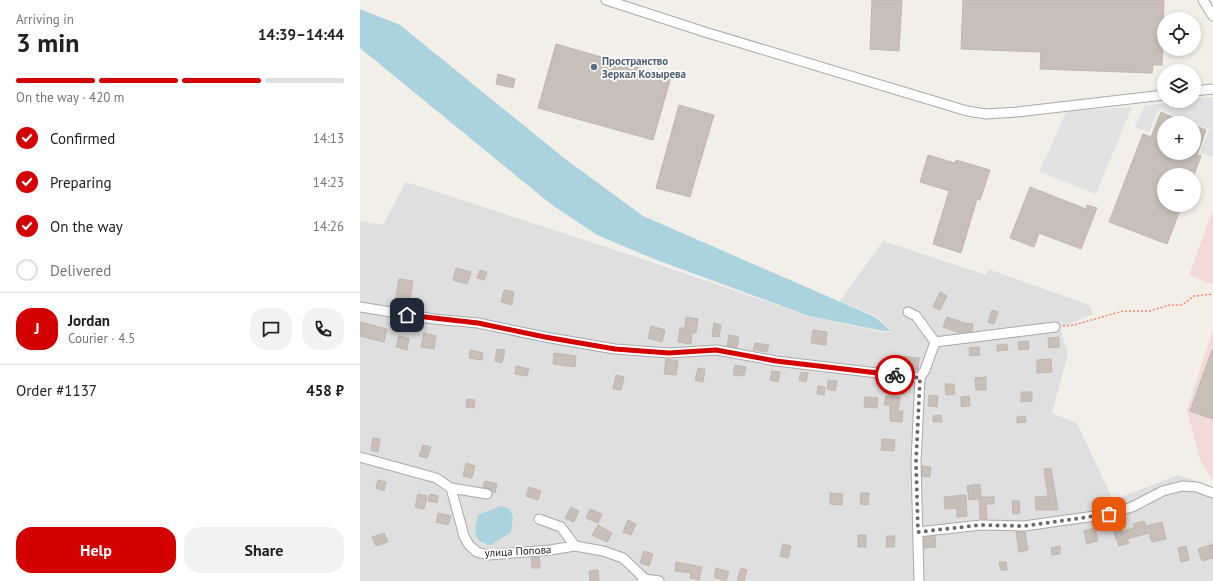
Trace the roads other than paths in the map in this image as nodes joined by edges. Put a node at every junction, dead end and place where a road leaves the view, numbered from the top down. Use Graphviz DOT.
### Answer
graph roads {
  1 [pos="606,0"];
  2 [pos="1203,0"];
  3 [pos="1213,16"];
  4 [pos="1213,89"];
  5 [pos="1201,90"];
  6 [pos="1157,96"];
  7 [pos="360,307"];
  8 [pos="908,312"];
  9 [pos="1055,327"];
  10 [pos="934,342"];
  11 [pos="920,378"];
  12 [pos="360,457"];
  13 [pos="451,488"];
  14 [pos="1213,493"];
  15 [pos="488,494"];
  16 [pos="539,519"];
  17 [pos="918,532"];
  18 [pos="575,546"];
  19 [pos="644,580"];
  20 [pos="659,581"];
  21 [pos="919,581"];
  1 -- 6 [label="street"];
  2 -- 3 [label="street"];
  4 -- 5 [label="street"];
  7 -- 11 [label="street"];
  8 -- 10 [label="street"];
  9 -- 10 [label="street"];
  10 -- 11 [label="street"];
  11 -- 17 [label="street"];
  12 -- 13 [label="street"];
  13 -- 15 [label="street"];
  13 -- 18 [label="street, улица Попова"];
  14 -- 17 [label="street"];
  16 -- 18 [label="street"];
  17 -- 21 [label="street"];
  18 -- 19 [label="street, улица Попова"];
  19 -- 20 [label="street, улица Попова"];
}
